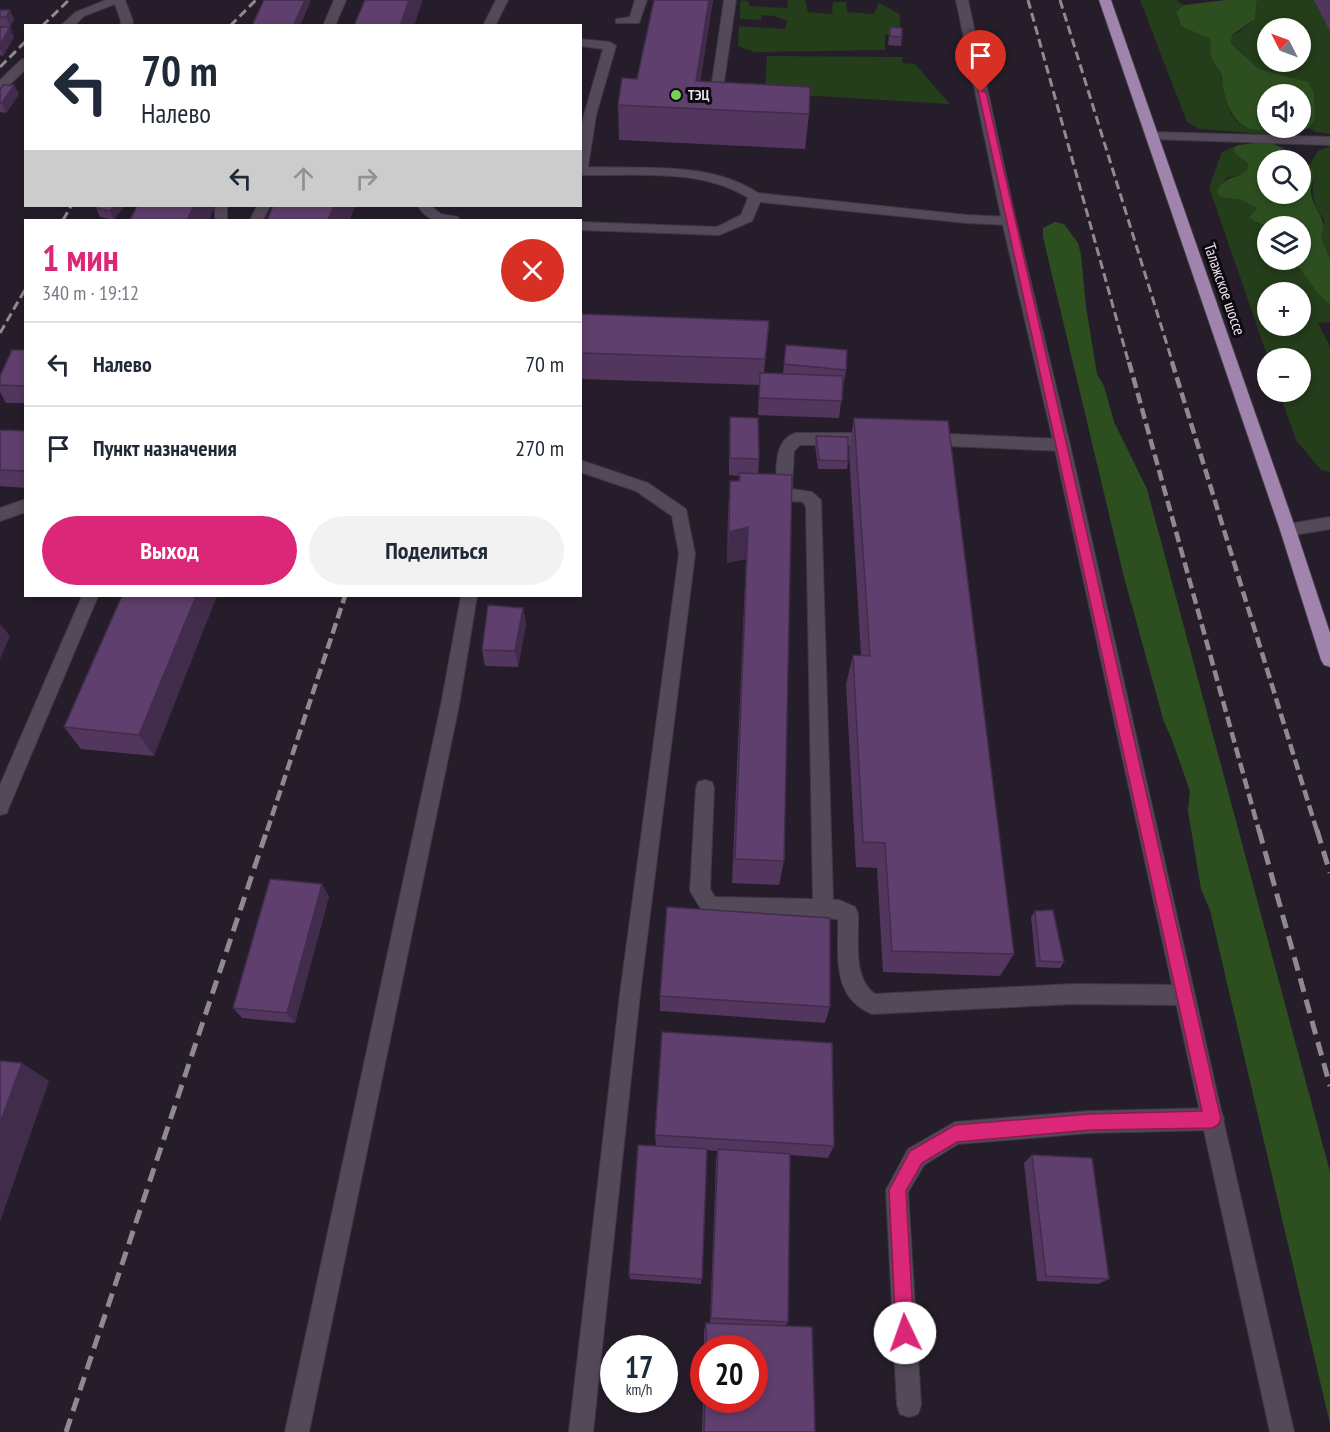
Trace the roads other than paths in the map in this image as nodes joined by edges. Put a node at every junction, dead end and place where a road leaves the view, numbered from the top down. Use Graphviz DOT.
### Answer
graph roads {
  1 [pos="118,0"];
  2 [pos="340,0"];
  3 [pos="502,0"];
  4 [pos="641,0"];
  5 [pos="730,0"];
  6 [pos="962,0"];
  7 [pos="1105,0"];
  8 [pos="620,21"];
  9 [pos="68,24"];
  10 [pos="126,24"];
  11 [pos="330,24"];
  12 [pos="490,24"];
  13 [pos="582,42"];
  14 [pos="24,64"];
  15 [pos="0,87"];
  16 [pos="734,105"];
  17 [pos="1153,136"];
  18 [pos="1330,141"];
  19 [pos="582,165"];
  20 [pos="582,171"];
  21 [pos="755,197"];
  22 [pos="425,207"];
  23 [pos="437,219"];
  24 [pos="1009,221"];
  25 [pos="582,226"];
  26 [pos="890,439"];
  27 [pos="914,439"];
  28 [pos="1062,445"];
  29 [pos="582,467"];
  30 [pos="754,492"];
  31 [pos="784,493"];
  32 [pos="24,506"];
  33 [pos="0,515"];
  34 [pos="1330,523"];
  35 [pos="1288,530"];
  36 [pos="90,597"];
  37 [pos="469,597"];
  38 [pos="1330,660"];
  39 [pos="705,788"];
  40 [pos="0,807"];
  41 [pos="823,910"];
  42 [pos="1184,995"];
  43 [pos="1212,1119"];
  44 [pos="909,1405"];
  45 [pos="297,1432"];
  46 [pos="581,1432"];
  47 [pos="1282,1432"];
  1 -- 9 [label="street"];
  1 -- 10 [label="street"];
  2 -- 11 [label="street"];
  3 -- 12 [label="street"];
  4 -- 8 [label="street"];
  5 -- 16 [label="street"];
  6 -- 24 [label="street"];
  7 -- 17 [label="main road, Талажское шоссе"];
  13 -- 19 [label="street"];
  14 -- 15 [label="street"];
  17 -- 18 [label="street"];
  17 -- 35 [label="main road, Талажское шоссе"];
  20 -- 21 [label="street"];
  21 -- 24 [label="street"];
  21 -- 25 [label="street"];
  22 -- 23 [label="street"];
  24 -- 28 [label="street"];
  26 -- 31 [label="street"];
  27 -- 28 [label="street"];
  28 -- 42 [label="street"];
  29 -- 46 [label="street"];
  30 -- 31 [label="street"];
  31 -- 41 [label="street"];
  32 -- 33 [label="street"];
  34 -- 35 [label="street"];
  35 -- 38 [label="main road, Талажское шоссе"];
  36 -- 40 [label="street"];
  37 -- 45 [label="street"];
  39 -- 41 [label="street"];
  41 -- 42 [label="street"];
  42 -- 43 [label="street"];
  43 -- 44 [label="street"];
  43 -- 47 [label="street"];
}
